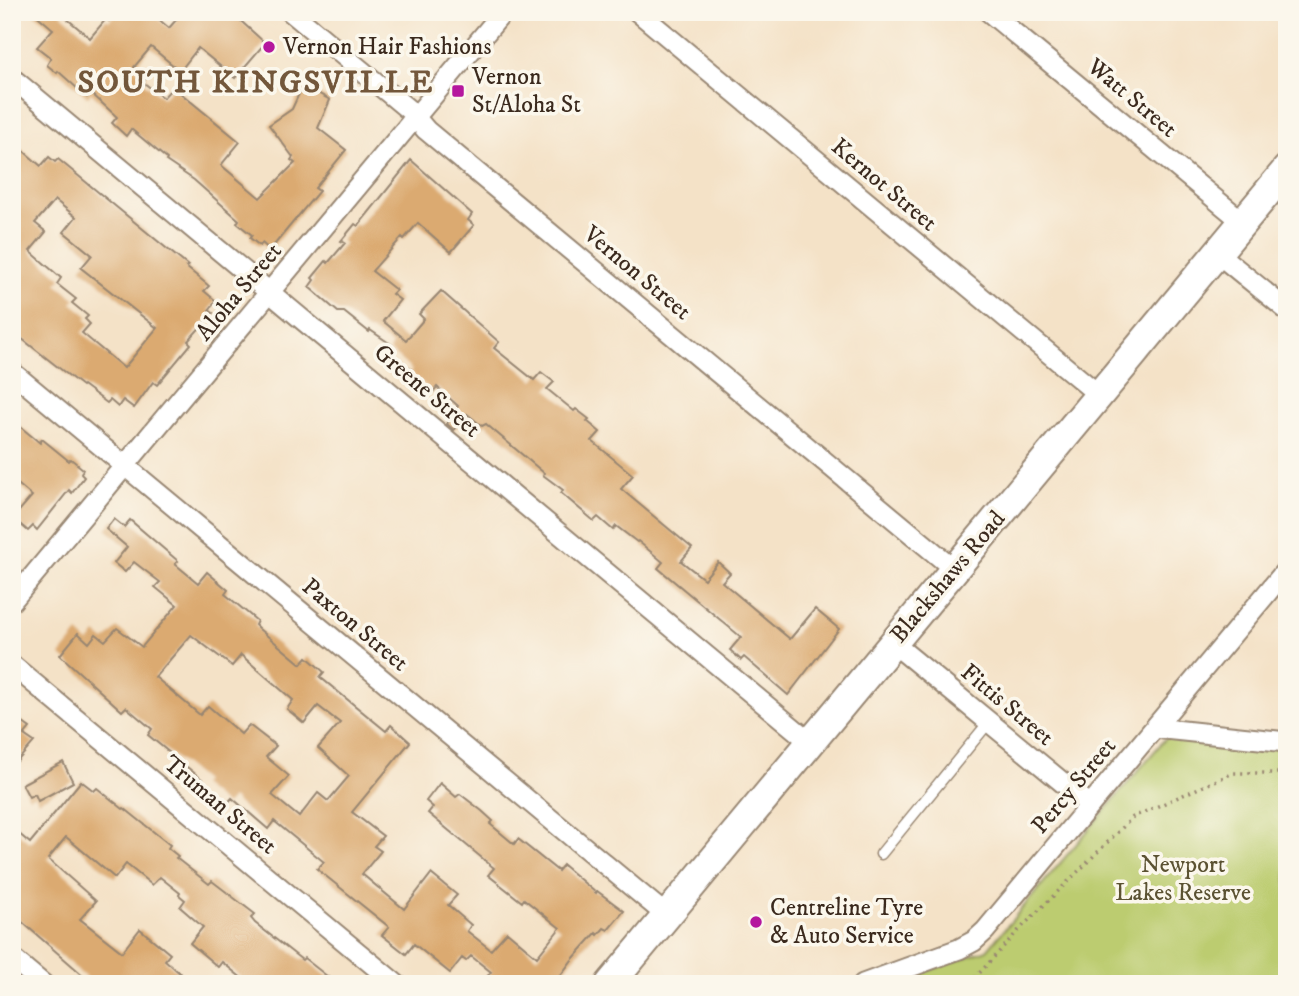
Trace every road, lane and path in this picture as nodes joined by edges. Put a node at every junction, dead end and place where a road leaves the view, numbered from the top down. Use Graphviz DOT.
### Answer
graph roads {
  1 [pos="291,12"];
  2 [pos="503,12"];
  3 [pos="638,12"];
  4 [pos="989,12"];
  5 [pos="12,78"];
  6 [pos="416,118"];
  7 [pos="1287,169"];
  8 [pos="1243,222"];
  9 [pos="1217,253"];
  10 [pos="270,293"];
  11 [pos="1287,310"];
  12 [pos="12,372"];
  13 [pos="1099,395"];
  14 [pos="125,466"];
  15 [pos="954,569"];
  16 [pos="1287,569"];
  17 [pos="12,601"];
  18 [pos="893,643"];
  19 [pos="12,665"];
  20 [pos="989,722"];
  21 [pos="1155,728"];
  22 [pos="810,742"];
  23 [pos="1287,742"];
  24 [pos="1287,773"];
  25 [pos="1090,806"];
  26 [pos="881,853"];
  27 [pos="666,915"];
  28 [pos="12,958"];
  29 [pos="972,982"];
  30 [pos="43,984"];
  31 [pos="396,984"];
  32 [pos="610,984"];
  33 [pos="863,984"];
  34 [pos="955,984"];
  1 -- 6 [label="street, Vernon Street"];
  2 -- 6 [label="street, Aloha Street"];
  3 -- 13 [label="street, Kernot Street"];
  4 -- 8 [label="street, Watt Street"];
  5 -- 10 [label="street, Greene Street"];
  6 -- 10 [label="street, Aloha Street"];
  6 -- 15 [label="street, Vernon Street"];
  7 -- 8 [label="main road, Blackshaws Road"];
  8 -- 9 [label="main road, Blackshaws Road"];
  9 -- 11 [label="street"];
  9 -- 13 [label="main road, Blackshaws Road"];
  10 -- 14 [label="street, Aloha Street"];
  10 -- 22 [label="street, Greene Street"];
  12 -- 14 [label="street, Paxton Street"];
  13 -- 15 [label="main road, Blackshaws Road"];
  14 -- 17 [label="street, Aloha Street"];
  14 -- 27 [label="street, Paxton Street"];
  15 -- 18 [label="main road, Blackshaws Road"];
  16 -- 21 [label="street, Percy Street"];
  18 -- 20 [label="street, Fittis Street"];
  18 -- 22 [label="main road, Blackshaws Road"];
  19 -- 31 [label="street, Truman Street"];
  20 -- 25 [label="street, Fittis Street"];
  20 -- 26 [label="lane"];
  21 -- 23 [label="street"];
  21 -- 25 [label="street, Percy Street"];
  22 -- 27 [label="main road, Blackshaws Road"];
  24 -- 29 [label="path"];
  25 -- 33 [label="street, Percy Street"];
  27 -- 32 [label="main road, Blackshaws Road"];
  28 -- 30 [label="street"];
  29 -- 34 [label="path"];
}
